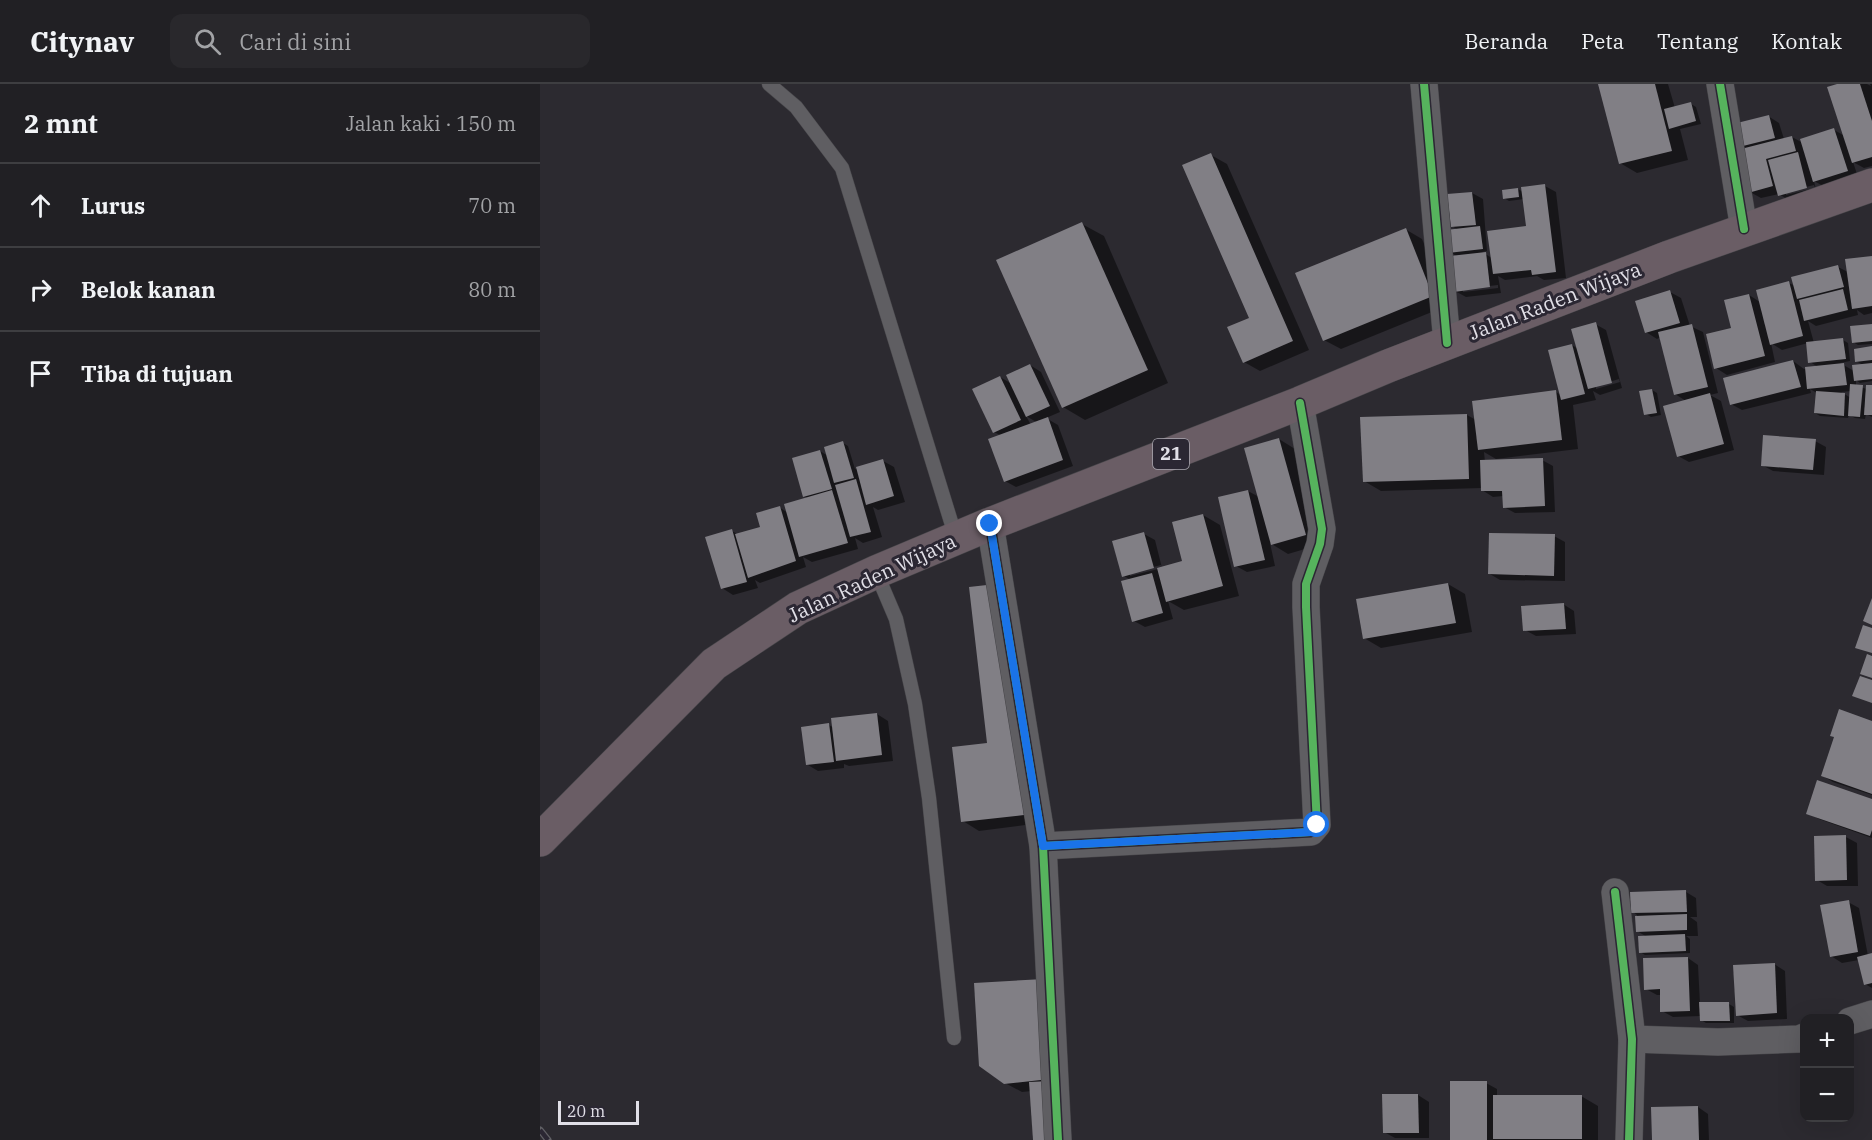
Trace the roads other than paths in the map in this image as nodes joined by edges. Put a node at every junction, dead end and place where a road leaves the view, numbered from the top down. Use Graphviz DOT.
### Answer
graph roads {
  1 [pos="769,84"];
  2 [pos="1424,84"];
  3 [pos="1720,84"];
  4 [pos="1872,185"];
  5 [pos="1744,230"];
  6 [pos="1447,343"];
  7 [pos="1300,403"];
  8 [pos="990,524"];
  9 [pos="956,538"];
  10 [pos="876,572"];
  11 [pos="540,840"];
  12 [pos="1043,846"];
  13 [pos="1615,892"];
  14 [pos="1872,1014"];
  15 [pos="1854,1020"];
  16 [pos="1800,1037"];
  17 [pos="954,1038"];
  18 [pos="1632,1039"];
  19 [pos="1058,1140"];
  20 [pos="1629,1140"];
  1 -- 9 [label="lane"];
  2 -- 6 [label="street"];
  3 -- 5 [label="street"];
  4 -- 5 [label="highway, Jalan Raden Wijaya / 21"];
  5 -- 6 [label="highway, Jalan Raden Wijaya / 21"];
  6 -- 7 [label="highway, Jalan Raden Wijaya / 21"];
  7 -- 8 [label="highway, Jalan Raden Wijaya / 21"];
  7 -- 12 [label="street"];
  8 -- 9 [label="highway, Jalan Raden Wijaya / 21"];
  8 -- 12 [label="street"];
  9 -- 10 [label="highway, Jalan Raden Wijaya / 21"];
  10 -- 11 [label="highway, Jalan Raden Wijaya / 21"];
  10 -- 17 [label="lane"];
  12 -- 19 [label="street"];
  13 -- 18 [label="street"];
  14 -- 15 [label="street"];
  16 -- 18 [label="street"];
  18 -- 20 [label="street"];
}
